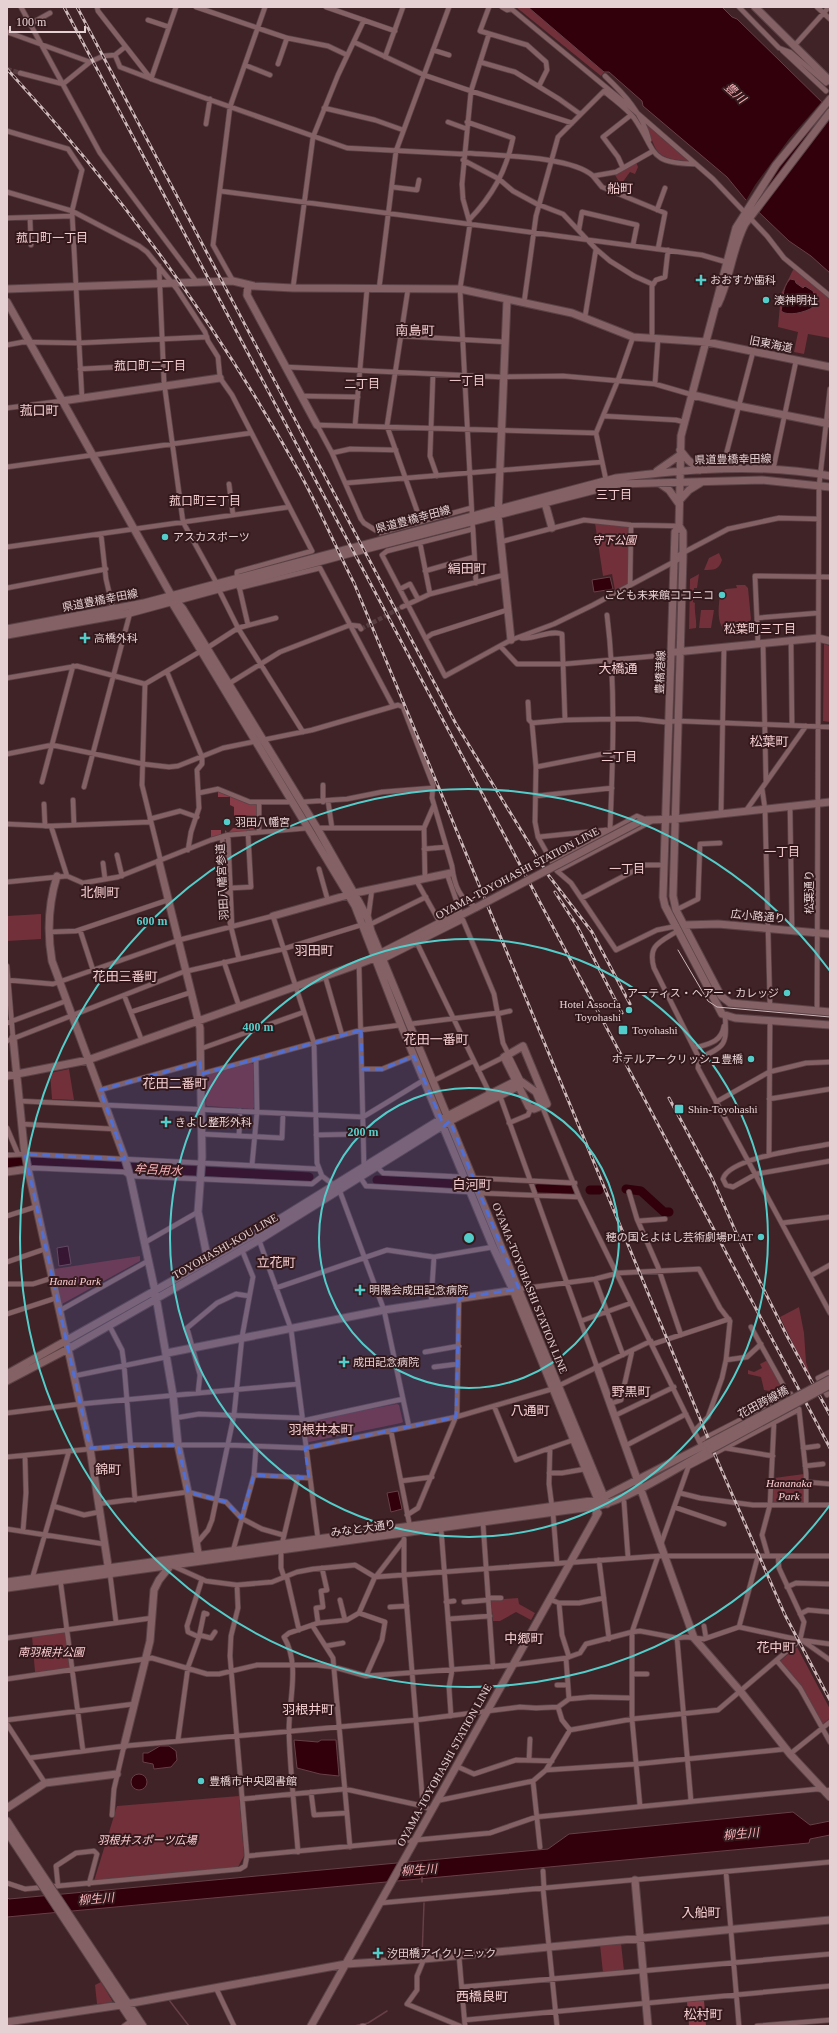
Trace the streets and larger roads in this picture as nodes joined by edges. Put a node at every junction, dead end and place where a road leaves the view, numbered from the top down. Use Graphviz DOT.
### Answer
graph roads {
  1 [pos="21,7"];
  2 [pos="97,7"];
  3 [pos="176,7"];
  4 [pos="196,7"];
  5 [pos="265,7"];
  6 [pos="326,7"];
  7 [pos="403,7"];
  8 [pos="449,7"];
  9 [pos="488,7"];
  10 [pos="502,7"];
  11 [pos="739,7"];
  12 [pos="754,7"];
  13 [pos="817,7"];
  14 [pos="829,7"];
  15 [pos="510,8"];
  16 [pos="50,13"];
  17 [pos="824,14"];
  18 [pos="830,19"];
  19 [pos="148,20"];
  20 [pos="364,20"];
  21 [pos="30,24"];
  22 [pos="169,27"];
  23 [pos="258,29"];
  24 [pos="395,31"];
  25 [pos="7,32"];
  26 [pos="488,34"];
  27 [pos="287,38"];
  28 [pos="354,42"];
  29 [pos="40,43"];
  30 [pos="794,46"];
  31 [pos="125,47"];
  32 [pos="779,48"];
  33 [pos="433,50"];
  34 [pos="115,55"];
  35 [pos="347,55"];
  36 [pos="449,55"];
  37 [pos="385,57"];
  38 [pos="90,62"];
  39 [pos="480,62"];
  40 [pos="278,64"];
  41 [pos="245,65"];
  42 [pos="20,73"];
  43 [pos="270,75"];
  44 [pos="424,75"];
  45 [pos="605,76"];
  46 [pos="150,78"];
  47 [pos="828,82"];
  48 [pos="63,84"];
  49 [pos="539,86"];
  50 [pos="826,91"];
  51 [pos="470,92"];
  52 [pos="210,99"];
  53 [pos="830,99"];
  54 [pos="230,107"];
  55 [pos="324,108"];
  56 [pos="636,112"];
  57 [pos="830,112"];
  58 [pos="580,114"];
  59 [pos="631,115"];
  60 [pos="448,122"];
  61 [pos="467,122"];
  62 [pos="572,122"];
  63 [pos="206,124"];
  64 [pos="467,129"];
  65 [pos="404,130"];
  66 [pos="7,131"];
  67 [pos="313,137"];
  68 [pos="650,144"];
  69 [pos="396,151"];
  70 [pos="653,151"];
  71 [pos="464,154"];
  72 [pos="509,157"];
  73 [pos="463,160"];
  74 [pos="552,161"];
  75 [pos="694,164"];
  76 [pos="623,168"];
  77 [pos="593,176"];
  78 [pos="499,179"];
  79 [pos="419,180"];
  80 [pos="392,187"];
  81 [pos="665,188"];
  82 [pos="7,192"];
  83 [pos="220,192"];
  84 [pos="304,202"];
  85 [pos="539,205"];
  86 [pos="657,210"];
  87 [pos="745,211"];
  88 [pos="72,213"];
  89 [pos="389,213"];
  90 [pos="750,217"];
  91 [pos="7,218"];
  92 [pos="30,218"];
  93 [pos="469,222"];
  94 [pos="579,229"];
  95 [pos="534,233"];
  96 [pos="588,240"];
  97 [pos="31,245"];
  98 [pos="634,245"];
  99 [pos="596,249"];
  100 [pos="658,249"];
  101 [pos="668,250"];
  102 [pos="726,262"];
  103 [pos="159,266"];
  104 [pos="196,281"];
  105 [pos="233,281"];
  106 [pos="160,283"];
  107 [pos="172,283"];
  108 [pos="652,284"];
  109 [pos="248,285"];
  110 [pos="76,287"];
  111 [pos="293,288"];
  112 [pos="7,289"];
  113 [pos="367,289"];
  114 [pos="379,289"];
  115 [pos="408,289"];
  116 [pos="460,289"];
  117 [pos="830,296"];
  118 [pos="507,300"];
  119 [pos="7,302"];
  120 [pos="524,303"];
  121 [pos="715,312"];
  122 [pos="585,317"];
  123 [pos="401,336"];
  124 [pos="207,337"];
  125 [pos="633,337"];
  126 [pos="462,338"];
  127 [pos="655,338"];
  128 [pos="163,339"];
  129 [pos="29,342"];
  130 [pos="506,342"];
  131 [pos="707,342"];
  132 [pos="78,343"];
  133 [pos="7,345"];
  134 [pos="753,352"];
  135 [pos="796,360"];
  136 [pos="118,367"];
  137 [pos="286,367"];
  138 [pos="830,367"];
  139 [pos="80,369"];
  140 [pos="360,370"];
  141 [pos="396,372"];
  142 [pos="433,374"];
  143 [pos="464,375"];
  144 [pos="504,377"];
  145 [pos="220,378"];
  146 [pos="618,380"];
  147 [pos="655,384"];
  148 [pos="164,386"];
  149 [pos="830,389"];
  150 [pos="693,395"];
  151 [pos="301,396"];
  152 [pos="358,397"];
  153 [pos="82,398"];
  154 [pos="62,401"];
  155 [pos="739,406"];
  156 [pos="7,408"];
  157 [pos="784,415"];
  158 [pos="603,416"];
  159 [pos="684,422"];
  160 [pos="828,423"];
  161 [pos="316,425"];
  162 [pos="355,426"];
  163 [pos="388,426"];
  164 [pos="432,428"];
  165 [pos="467,429"];
  166 [pos="502,430"];
  167 [pos="251,433"];
  168 [pos="596,433"];
  169 [pos="173,444"];
  170 [pos="396,450"];
  171 [pos="680,452"];
  172 [pos="332,453"];
  173 [pos="93,456"];
  174 [pos="602,462"];
  175 [pos="7,467"];
  176 [pos="700,470"];
  177 [pos="722,470"];
  178 [pos="773,470"];
  179 [pos="500,471"];
  180 [pos="679,471"];
  181 [pos="653,473"];
  182 [pos="469,474"];
  183 [pos="820,474"];
  184 [pos="437,476"];
  185 [pos="830,476"];
  186 [pos="406,478"];
  187 [pos="606,480"];
  188 [pos="704,481"];
  189 [pos="659,482"];
  190 [pos="679,482"];
  191 [pos="346,483"];
  192 [pos="229,484"];
  193 [pos="818,486"];
  194 [pos="830,487"];
  195 [pos="546,502"];
  196 [pos="679,502"];
  197 [pos="289,508"];
  198 [pos="498,511"];
  199 [pos="233,515"];
  200 [pos="472,518"];
  201 [pos="819,519"];
  202 [pos="183,522"];
  203 [pos="421,522"];
  204 [pos="631,525"];
  205 [pos="679,526"];
  206 [pos="552,528"];
  207 [pos="133,529"];
  208 [pos="101,534"];
  209 [pos="500,542"];
  210 [pos="420,543"];
  211 [pos="7,547"];
  212 [pos="683,555"];
  213 [pos="474,557"];
  214 [pos="675,559"];
  215 [pos="106,569"];
  216 [pos="425,571"];
  217 [pos="504,575"];
  218 [pos="818,576"];
  219 [pos="830,577"];
  220 [pos="476,582"];
  221 [pos="238,583"];
  222 [pos="217,585"];
  223 [pos="630,586"];
  224 [pos="7,588"];
  225 [pos="400,589"];
  226 [pos="430,594"];
  227 [pos="173,599"];
  228 [pos="418,599"];
  229 [pos="408,605"];
  230 [pos="402,607"];
  231 [pos="113,609"];
  232 [pos="507,610"];
  233 [pos="130,613"];
  234 [pos="818,613"];
  235 [pos="607,615"];
  236 [pos="276,618"];
  237 [pos="757,618"];
  238 [pos="248,625"];
  239 [pos="350,625"];
  240 [pos="238,628"];
  241 [pos="7,629"];
  242 [pos="361,629"];
  243 [pos="7,635"];
  244 [pos="426,638"];
  245 [pos="520,638"];
  246 [pos="818,638"];
  247 [pos="511,640"];
  248 [pos="791,641"];
  249 [pos="830,641"];
  250 [pos="760,644"];
  251 [pos="501,647"];
  252 [pos="724,647"];
  253 [pos="204,649"];
  254 [pos="680,652"];
  255 [pos="672,653"];
  256 [pos="612,660"];
  257 [pos="260,664"];
  258 [pos="564,664"];
  259 [pos="73,666"];
  260 [pos="167,672"];
  261 [pos="114,676"];
  262 [pos="7,678"];
  263 [pos="230,683"];
  264 [pos="145,684"];
  265 [pos="528,702"];
  266 [pos="393,706"];
  267 [pos="614,719"];
  268 [pos="565,720"];
  269 [pos="669,720"];
  270 [pos="679,721"];
  271 [pos="723,722"];
  272 [pos="532,723"];
  273 [pos="764,724"];
  274 [pos="792,725"];
  275 [pos="806,726"];
  276 [pos="818,726"];
  277 [pos="830,727"];
  278 [pos="303,732"];
  279 [pos="263,740"];
  280 [pos="255,742"];
  281 [pos="52,745"];
  282 [pos="613,752"];
  283 [pos="7,754"];
  284 [pos="93,754"];
  285 [pos="202,757"];
  286 [pos="143,764"];
  287 [pos="536,767"];
  288 [pos="42,782"];
  289 [pos="766,782"];
  290 [pos="323,785"];
  291 [pos="84,787"];
  292 [pos="432,788"];
  293 [pos="612,788"];
  294 [pos="762,788"];
  295 [pos="199,794"];
  296 [pos="536,796"];
  297 [pos="73,800"];
  298 [pos="326,801"];
  299 [pos="259,802"];
  300 [pos="292,802"];
  301 [pos="302,802"];
  302 [pos="830,802"];
  303 [pos="817,803"];
  304 [pos="44,804"];
  305 [pos="434,805"];
  306 [pos="790,806"];
  307 [pos="765,810"];
  308 [pos="745,812"];
  309 [pos="721,814"];
  310 [pos="197,817"];
  311 [pos="666,819"];
  312 [pos="675,819"];
  313 [pos="651,820"];
  314 [pos="150,821"];
  315 [pos="7,824"];
  316 [pos="74,825"];
  317 [pos="45,826"];
  318 [pos="51,826"];
  319 [pos="308,828"];
  320 [pos="317,828"];
  321 [pos="332,828"];
  322 [pos="424,828"];
  323 [pos="610,830"];
  324 [pos="259,832"];
  325 [pos="248,833"];
  326 [pos="228,836"];
  327 [pos="222,837"];
  328 [pos="538,837"];
  329 [pos="720,843"];
  330 [pos="446,848"];
  331 [pos="424,849"];
  332 [pos="188,850"];
  333 [pos="117,855"];
  334 [pos="159,862"];
  335 [pos="552,862"];
  336 [pos="103,863"];
  337 [pos="664,865"];
  338 [pos="319,870"];
  339 [pos="557,871"];
  340 [pos="449,874"];
  341 [pos="57,876"];
  342 [pos="67,876"];
  343 [pos="122,876"];
  344 [pos="425,878"];
  345 [pos="105,879"];
  346 [pos="416,880"];
  347 [pos="7,882"];
  348 [pos="232,888"];
  349 [pos="372,889"];
  350 [pos="352,894"];
  351 [pos="426,897"];
  352 [pos="582,898"];
  353 [pos="168,900"];
  354 [pos="328,901"];
  355 [pos="477,908"];
  356 [pos="676,910"];
  357 [pos="272,916"];
  358 [pos="439,921"];
  359 [pos="368,922"];
  360 [pos="361,925"];
  361 [pos="684,925"];
  362 [pos="232,927"];
  363 [pos="768,928"];
  364 [pos="676,929"];
  365 [pos="80,930"];
  366 [pos="792,930"];
  367 [pos="49,932"];
  368 [pos="818,933"];
  369 [pos="830,934"];
  370 [pos="179,940"];
  371 [pos="417,943"];
  372 [pos="283,949"];
  373 [pos="380,956"];
  374 [pos="239,959"];
  375 [pos="224,962"];
  376 [pos="359,964"];
  377 [pos="7,966"];
  378 [pos="94,970"];
  379 [pos="187,971"];
  380 [pos="325,976"];
  381 [pos="8,980"];
  382 [pos="59,982"];
  383 [pos="296,986"];
  384 [pos="192,992"];
  385 [pos="124,995"];
  386 [pos="726,1000"];
  387 [pos="66,1001"];
  388 [pos="239,1006"];
  389 [pos="770,1007"];
  390 [pos="510,1011"];
  391 [pos="817,1011"];
  392 [pos="131,1012"];
  393 [pos="304,1012"];
  394 [pos="830,1012"];
  395 [pos="497,1014"];
  396 [pos="725,1015"];
  397 [pos="71,1016"];
  398 [pos="453,1019"];
  399 [pos="199,1020"];
  400 [pos="770,1020"];
  401 [pos="9,1022"];
  402 [pos="410,1024"];
  403 [pos="401,1025"];
  404 [pos="830,1025"];
  405 [pos="361,1030"];
  406 [pos="342,1035"];
  407 [pos="10,1039"];
  408 [pos="142,1041"];
  409 [pos="314,1043"];
  410 [pos="694,1048"];
  411 [pos="200,1049"];
  412 [pos="506,1055"];
  413 [pos="414,1056"];
  414 [pos="699,1058"];
  415 [pos="256,1059"];
  416 [pos="88,1060"];
  417 [pos="473,1060"];
  418 [pos="200,1062"];
  419 [pos="830,1062"];
  420 [pos="362,1069"];
  421 [pos="478,1070"];
  422 [pos="769,1072"];
  423 [pos="16,1074"];
  424 [pos="201,1074"];
  425 [pos="7,1076"];
  426 [pos="424,1080"];
  427 [pos="433,1081"];
  428 [pos="521,1085"];
  429 [pos="830,1089"];
  430 [pos="100,1090"];
  431 [pos="490,1094"];
  432 [pos="500,1096"];
  433 [pos="769,1099"];
  434 [pos="19,1101"];
  435 [pos="716,1102"];
  436 [pos="106,1105"];
  437 [pos="542,1106"];
  438 [pos="531,1108"];
  439 [pos="201,1109"];
  440 [pos="240,1111"];
  441 [pos="257,1112"];
  442 [pos="283,1114"];
  443 [pos="316,1116"];
  444 [pos="363,1117"];
  445 [pos="449,1118"];
  446 [pos="441,1119"];
  447 [pos="509,1123"];
  448 [pos="22,1124"];
  449 [pos="444,1126"];
  450 [pos="7,1128"];
  451 [pos="114,1129"];
  452 [pos="201,1134"];
  453 [pos="363,1134"];
  454 [pos="316,1135"];
  455 [pos="239,1136"];
  456 [pos="255,1137"];
  457 [pos="830,1144"];
  458 [pos="7,1155"];
  459 [pos="769,1155"];
  460 [pos="25,1160"];
  461 [pos="748,1160"];
  462 [pos="830,1160"];
  463 [pos="252,1166"];
  464 [pos="364,1166"];
  465 [pos="377,1167"];
  466 [pos="128,1168"];
  467 [pos="318,1169"];
  468 [pos="201,1171"];
  469 [pos="7,1172"];
  470 [pos="756,1174"];
  471 [pos="322,1176"];
  472 [pos="360,1176"];
  473 [pos="465,1179"];
  474 [pos="474,1180"];
  475 [pos="530,1180"];
  476 [pos="575,1183"];
  477 [pos="336,1187"];
  478 [pos="470,1191"];
  479 [pos="479,1192"];
  480 [pos="629,1192"];
  481 [pos="535,1195"];
  482 [pos="579,1197"];
  483 [pos="35,1207"];
  484 [pos="198,1212"];
  485 [pos="7,1216"];
  486 [pos="830,1217"];
  487 [pos="665,1219"];
  488 [pos="638,1220"];
  489 [pos="782,1223"];
  490 [pos="259,1240"];
  491 [pos="144,1243"];
  492 [pos="493,1247"];
  493 [pos="45,1249"];
  494 [pos="242,1250"];
  495 [pos="434,1256"];
  496 [pos="364,1257"];
  497 [pos="148,1260"];
  498 [pos="208,1261"];
  499 [pos="7,1262"];
  500 [pos="830,1264"];
  501 [pos="658,1272"];
  502 [pos="618,1274"];
  503 [pos="810,1276"];
  504 [pos="52,1278"];
  505 [pos="595,1279"];
  506 [pos="567,1283"];
  507 [pos="7,1284"];
  508 [pos="276,1288"];
  509 [pos="516,1290"];
  510 [pos="155,1291"];
  511 [pos="250,1296"];
  512 [pos="56,1298"];
  513 [pos="156,1298"];
  514 [pos="459,1298"];
  515 [pos="431,1302"];
  516 [pos="632,1303"];
  517 [pos="829,1307"];
  518 [pos="384,1310"];
  519 [pos="59,1311"];
  520 [pos="607,1311"];
  521 [pos="830,1313"];
  522 [pos="7,1314"];
  523 [pos="730,1319"];
  524 [pos="580,1321"];
  525 [pos="109,1325"];
  526 [pos="751,1327"];
  527 [pos="291,1329"];
  528 [pos="681,1335"];
  529 [pos="242,1337"];
  530 [pos="66,1342"];
  531 [pos="652,1342"];
  532 [pos="762,1344"];
  533 [pos="459,1346"];
  534 [pos="194,1348"];
  535 [pos="68,1350"];
  536 [pos="632,1351"];
  537 [pos="425,1352"];
  538 [pos="166,1355"];
  539 [pos="623,1355"];
  540 [pos="726,1360"];
  541 [pos="124,1364"];
  542 [pos="458,1364"];
  543 [pos="434,1367"];
  544 [pos="597,1367"];
  545 [pos="830,1372"];
  546 [pos="7,1374"];
  547 [pos="74,1376"];
  548 [pos="830,1379"];
  549 [pos="7,1381"];
  550 [pos="298,1384"];
  551 [pos="830,1385"];
  552 [pos="555,1387"];
  553 [pos="674,1387"];
  554 [pos="236,1389"];
  555 [pos="198,1393"];
  556 [pos="830,1393"];
  557 [pos="173,1395"];
  558 [pos="403,1399"];
  559 [pos="128,1400"];
  560 [pos="80,1404"];
  561 [pos="610,1404"];
  562 [pos="494,1406"];
  563 [pos="7,1413"];
  564 [pos="686,1414"];
  565 [pos="234,1415"];
  566 [pos="614,1416"];
  567 [pos="456,1417"];
  568 [pos="175,1418"];
  569 [pos="302,1419"];
  570 [pos="774,1422"];
  571 [pos="409,1427"];
  572 [pos="391,1431"];
  573 [pos="694,1431"];
  574 [pos="573,1440"];
  575 [pos="132,1445"];
  576 [pos="178,1445"];
  577 [pos="228,1445"];
  578 [pos="625,1446"];
  579 [pos="704,1446"];
  580 [pos="818,1446"];
  581 [pos="256,1447"];
  582 [pos="90,1448"];
  583 [pos="305,1448"];
  584 [pos="550,1448"];
  585 [pos="725,1448"];
  586 [pos="803,1448"];
  587 [pos="69,1451"];
  588 [pos="25,1456"];
  589 [pos="773,1456"];
  590 [pos="7,1457"];
  591 [pos="689,1464"];
  592 [pos="823,1464"];
  593 [pos="805,1466"];
  594 [pos="585,1469"];
  595 [pos="549,1472"];
  596 [pos="254,1475"];
  597 [pos="432,1476"];
  598 [pos="298,1477"];
  599 [pos="309,1478"];
  600 [pos="401,1480"];
  601 [pos="806,1482"];
  602 [pos="638,1484"];
  603 [pos="830,1484"];
  604 [pos="188,1492"];
  605 [pos="680,1493"];
  606 [pos="135,1500"];
  607 [pos="216,1500"];
  608 [pos="602,1502"];
  609 [pos="624,1502"];
  610 [pos="98,1504"];
  611 [pos="806,1504"];
  612 [pos="770,1505"];
  613 [pos="830,1505"];
  614 [pos="53,1506"];
  615 [pos="674,1507"];
  616 [pos="553,1510"];
  617 [pos="100,1512"];
  618 [pos="407,1515"];
  619 [pos="241,1518"];
  620 [pos="483,1522"];
  621 [pos="724,1524"];
  622 [pos="410,1527"];
  623 [pos="441,1528"];
  624 [pos="7,1529"];
  625 [pos="23,1531"];
  626 [pos="45,1535"];
  627 [pos="283,1535"];
  628 [pos="404,1537"];
  629 [pos="318,1539"];
  630 [pos="104,1544"];
  631 [pos="196,1544"];
  632 [pos="660,1546"];
  633 [pos="281,1547"];
  634 [pos="233,1551"];
  635 [pos="661,1556"];
  636 [pos="758,1556"];
  637 [pos="768,1556"];
  638 [pos="778,1556"];
  639 [pos="830,1556"];
  640 [pos="628,1557"];
  641 [pos="198,1559"];
  642 [pos="599,1560"];
  643 [pos="570,1562"];
  644 [pos="557,1563"];
  645 [pos="171,1565"];
  646 [pos="322,1568"];
  647 [pos="486,1569"];
  648 [pos="108,1571"];
  649 [pos="444,1572"];
  650 [pos="404,1575"];
  651 [pos="284,1577"];
  652 [pos="375,1577"];
  653 [pos="32,1578"];
  654 [pos="60,1578"];
  655 [pos="202,1579"];
  656 [pos="7,1582"];
  657 [pos="830,1584"];
  658 [pos="237,1585"];
  659 [pos="787,1587"];
  660 [pos="7,1588"];
  661 [pos="501,1598"];
  662 [pos="549,1598"];
  663 [pos="604,1598"];
  664 [pos="488,1599"];
  665 [pos="340,1600"];
  666 [pos="454,1601"];
  667 [pos="446,1602"];
  668 [pos="464,1602"];
  669 [pos="559,1603"];
  670 [pos="407,1606"];
  671 [pos="390,1607"];
  672 [pos="830,1612"];
  673 [pos="359,1613"];
  674 [pos="207,1614"];
  675 [pos="800,1614"];
  676 [pos="490,1616"];
  677 [pos="152,1618"];
  678 [pos="448,1619"];
  679 [pos="345,1620"];
  680 [pos="116,1622"];
  681 [pos="318,1623"];
  682 [pos="312,1625"];
  683 [pos="704,1626"];
  684 [pos="740,1627"];
  685 [pos="67,1629"];
  686 [pos="299,1630"];
  687 [pos="214,1632"];
  688 [pos="632,1632"];
  689 [pos="199,1636"];
  690 [pos="7,1638"];
  691 [pos="609,1638"];
  692 [pos="677,1638"];
  693 [pos="694,1638"];
  694 [pos="706,1638"];
  695 [pos="800,1640"];
  696 [pos="342,1643"];
  697 [pos="830,1644"];
  698 [pos="326,1646"];
  699 [pos="567,1657"];
  700 [pos="146,1660"];
  701 [pos="830,1660"];
  702 [pos="777,1661"];
  703 [pos="512,1665"];
  704 [pos="293,1666"];
  705 [pos="188,1667"];
  706 [pos="334,1667"];
  707 [pos="493,1667"];
  708 [pos="451,1669"];
  709 [pos="73,1670"];
  710 [pos="231,1670"];
  711 [pos="412,1673"];
  712 [pos="632,1674"];
  713 [pos="647,1674"];
  714 [pos="366,1676"];
  715 [pos="7,1679"];
  716 [pos="557,1685"];
  717 [pos="568,1685"];
  718 [pos="741,1692"];
  719 [pos="632,1698"];
  720 [pos="569,1699"];
  721 [pos="134,1704"];
  722 [pos="558,1707"];
  723 [pos="78,1711"];
  724 [pos="486,1712"];
  725 [pos="683,1714"];
  726 [pos="451,1716"];
  727 [pos="632,1719"];
  728 [pos="7,1720"];
  729 [pos="416,1720"];
  730 [pos="830,1722"];
  731 [pos="7,1724"];
  732 [pos="339,1727"];
  733 [pos="822,1729"];
  734 [pos="570,1730"];
  735 [pos="289,1732"];
  736 [pos="237,1736"];
  737 [pos="530,1739"];
  738 [pos="178,1740"];
  739 [pos="830,1742"];
  740 [pos="124,1746"];
  741 [pos="83,1751"];
  742 [pos="788,1751"];
  743 [pos="30,1758"];
  744 [pos="688,1759"];
  745 [pos="529,1760"];
  746 [pos="552,1761"];
  747 [pos="637,1764"];
  748 [pos="456,1766"];
  749 [pos="546,1770"];
  750 [pos="117,1774"];
  751 [pos="292,1778"];
  752 [pos="268,1781"];
  753 [pos="533,1781"];
  754 [pos="45,1783"];
  755 [pos="345,1789"];
  756 [pos="311,1792"];
  757 [pos="828,1793"];
  758 [pos="293,1794"];
  759 [pos="242,1799"];
  760 [pos="436,1801"];
  761 [pos="691,1801"];
  762 [pos="423,1806"];
  763 [pos="640,1806"];
  764 [pos="7,1808"];
  765 [pos="431,1810"];
  766 [pos="347,1813"];
  767 [pos="112,1816"];
  768 [pos="536,1817"];
  769 [pos="7,1821"];
  770 [pos="10,1835"];
  771 [pos="414,1841"];
  772 [pos="350,1847"];
  773 [pos="540,1847"];
  774 [pos="298,1852"];
  775 [pos="247,1856"];
  776 [pos="830,1862"];
  777 [pos="543,1871"];
  778 [pos="726,1872"];
  779 [pos="635,1880"];
  780 [pos="7,1883"];
  781 [pos="89,1884"];
  782 [pos="58,1886"];
  783 [pos="544,1888"];
  784 [pos="380,1903"];
  785 [pos="830,1920"];
  786 [pos="730,1930"];
  787 [pos="640,1938"];
  788 [pos="549,1947"];
  789 [pos="830,1954"];
  790 [pos="459,1956"];
  791 [pos="424,1959"];
  792 [pos="734,1962"];
  793 [pos="346,1964"];
  794 [pos="643,1971"];
  795 [pos="553,1980"];
  796 [pos="830,1986"];
  797 [pos="216,1988"];
  798 [pos="462,1988"];
  799 [pos="737,1996"];
  800 [pos="125,2004"];
  801 [pos="646,2004"];
  802 [pos="555,2012"];
  803 [pos="465,2020"];
  804 [pos="830,2020"];
  805 [pos="7,2022"];
  806 [pos="133,2023"];
  807 [pos="796,2024"];
  808 [pos="124,2026"];
  809 [pos="143,2026"];
  810 [pos="234,2026"];
  811 [pos="311,2026"];
  812 [pos="460,2026"];
  813 [pos="465,2026"];
  814 [pos="557,2026"];
  815 [pos="648,2026"];
  816 [pos="740,2026"];
  817 [pos="757,2026"];
  1 -- 21 [label="street"];
  2 -- 31 [label="street"];
  3 -- 22 [label="street"];
  4 -- 23 [label="street"];
  5 -- 23 [label="street"];
  6 -- 20 [label="street"];
  7 -- 24 [label="street"];
  8 -- 33 [label="street"];
  9 -- 26 [label="street"];
  10 -- 15 [label="street"];
  11 -- 32 [label="street"];
  12 -- 30 [label="street"];
  13 -- 17 [label="street"];
  14 -- 17 [label="street"];
  15 -- 56 [label="street"];
  16 -- 21 [label="street"];
  17 -- 18 [label="street"];
  17 -- 30 [label="street"];
  19 -- 22 [label="street"];
  20 -- 24 [label="street"];
  20 -- 28 [label="street"];
  21 -- 29 [label="street"];
  22 -- 46 [label="street"];
  23 -- 27 [label="street"];
  23 -- 41 [label="street"];
  24 -- 37 [label="street"];
  25 -- 29 [label="street"];
  26 -- 39 [label="street"];
  26 -- 49 [label="street"];
  27 -- 35 [label="street"];
  27 -- 40 [label="street"];
  28 -- 35 [label="street"];
  28 -- 37 [label="street"];
  29 -- 38 [label="street"];
  29 -- 48 [label="street"];
  30 -- 47 [label="street"];
  31 -- 34 [label="street"];
  31 -- 46 [label="street"];
  32 -- 47 [label="street"];
  32 -- 50 [label="street"];
  33 -- 36 [label="street"];
  33 -- 44 [label="street"];
  34 -- 38 [label="street"];
  34 -- 46 [label="street"];
  35 -- 55 [label="street"];
  37 -- 44 [label="street"];
  38 -- 48 [label="street"];
  39 -- 49 [label="street"];
  39 -- 51 [label="street"];
  41 -- 43 [label="street"];
  41 -- 54 [label="street"];
  42 -- 48 [label="street"];
  44 -- 51 [label="street"];
  44 -- 65 [label="street"];
  45 -- 56 [label="street"];
  46 -- 52 [label="street"];
  48 -- 104 [label="street"];
  49 -- 58 [label="street"];
  51 -- 61 [label="street"];
  51 -- 62 [label="street"];
  52 -- 54 [label="street"];
  52 -- 63 [label="street"];
  53 -- 87 [label="street"];
  54 -- 67 [label="street"];
  54 -- 83 [label="street"];
  55 -- 65 [label="street"];
  55 -- 67 [label="street"];
  56 -- 68 [label="street"];
  56 -- 75 [label="street"];
  57 -- 90 [label="street"];
  58 -- 59 [label="street"];
  58 -- 62 [label="street"];
  59 -- 68 [label="street"];
  59 -- 76 [label="street"];
  60 -- 64 [label="street"];
  61 -- 64 [label="street"];
  61 -- 72 [label="street"];
  62 -- 74 [label="street"];
  64 -- 71 [label="street"];
  65 -- 69 [label="street"];
  66 -- 88 [label="street"];
  67 -- 69 [label="street"];
  67 -- 84 [label="street"];
  68 -- 70 [label="street"];
  69 -- 71 [label="street"];
  69 -- 80 [label="street"];
  70 -- 75 [label="street"];
  70 -- 76 [label="street"];
  71 -- 72 [label="street"];
  71 -- 73 [label="street"];
  72 -- 74 [label="street"];
  72 -- 78 [label="street"];
  73 -- 78 [label="street"];
  73 -- 93 [label="street"];
  74 -- 77 [label="street"];
  74 -- 85 [label="street"];
  75 -- 87 [label="street"];
  76 -- 77 [label="street"];
  77 -- 86 [label="street"];
  78 -- 85 [label="street"];
  78 -- 93 [label="street"];
  79 -- 80 [label="street"];
  80 -- 89 [label="street"];
  81 -- 86 [label="street"];
  82 -- 88 [label="street"];
  83 -- 84 [label="street"];
  83 -- 105 [label="street"];
  84 -- 89 [label="street"];
  84 -- 111 [label="street"];
  85 -- 94 [label="street"];
  85 -- 95 [label="street"];
  86 -- 100 [label="street"];
  87 -- 90 [label="street"];
  87 -- 102 [label="street"];
  88 -- 92 [label="street"];
  88 -- 103 [label="street"];
  88 -- 110 [label="street"];
  89 -- 93 [label="street"];
  89 -- 114 [label="street"];
  90 -- 117 [label="street"];
  90 -- 121 [label="street"];
  91 -- 92 [label="street"];
  92 -- 97 [label="street"];
  93 -- 95 [label="street"];
  93 -- 116 [label="street"];
  94 -- 96 [label="street"];
  94 -- 98 [label="street"];
  95 -- 96 [label="street"];
  95 -- 120 [label="street"];
  96 -- 98 [label="street"];
  96 -- 99 [label="street"];
  98 -- 100 [label="street"];
  99 -- 108 [label="street"];
  99 -- 122 [label="street"];
  100 -- 101 [label="street"];
  101 -- 102 [label="street"];
  101 -- 108 [label="street"];
  102 -- 121 [label="street"];
  103 -- 106 [label="street"];
  103 -- 107 [label="street"];
  104 -- 105 [label="street, 旧東海道"];
  104 -- 107 [label="street, 旧東海道"];
  105 -- 109 [label="street, 旧東海道"];
  106 -- 107 [label="street, 旧東海道"];
  106 -- 110 [label="street, 旧東海道"];
  106 -- 128 [label="street"];
  107 -- 124 [label="street"];
  108 -- 127 [label="street"];
  109 -- 111 [label="street, 旧東海道"];
  109 -- 137 [label="street"];
  110 -- 112 [label="street, 旧東海道"];
  110 -- 132 [label="street"];
  111 -- 113 [label="street, 旧東海道"];
  113 -- 114 [label="street, 旧東海道"];
  113 -- 140 [label="street"];
  114 -- 115 [label="street, 旧東海道"];
  115 -- 116 [label="street, 旧東海道"];
  115 -- 123 [label="street"];
  116 -- 118 [label="street, 旧東海道"];
  116 -- 126 [label="street"];
  118 -- 120 [label="street, 旧東海道"];
  118 -- 130 [label="street"];
  119 -- 129 [label="street"];
  120 -- 122 [label="street, 旧東海道"];
  121 -- 131 [label="street, 豊橋港線"];
  122 -- 125 [label="street, 旧東海道"];
  123 -- 126 [label="street"];
  123 -- 141 [label="street"];
  124 -- 128 [label="street"];
  124 -- 145 [label="street"];
  125 -- 127 [label="street, 旧東海道"];
  125 -- 146 [label="street"];
  126 -- 130 [label="street"];
  126 -- 143 [label="street"];
  127 -- 131 [label="street, 旧東海道"];
  127 -- 147 [label="street"];
  128 -- 132 [label="street"];
  128 -- 148 [label="street"];
  129 -- 132 [label="street"];
  129 -- 133 [label="street"];
  129 -- 154 [label="street"];
  130 -- 144 [label="street"];
  131 -- 134 [label="street, 旧東海道"];
  131 -- 150 [label="street, 豊橋港線"];
  132 -- 139 [label="street"];
  134 -- 135 [label="street, 旧東海道"];
  134 -- 155 [label="street"];
  135 -- 138 [label="street, 旧東海道"];
  135 -- 157 [label="street"];
  136 -- 139 [label="street"];
  137 -- 140 [label="street"];
  137 -- 151 [label="street"];
  139 -- 153 [label="street"];
  140 -- 141 [label="street"];
  140 -- 152 [label="street"];
  141 -- 142 [label="street"];
  141 -- 163 [label="street"];
  142 -- 143 [label="street"];
  142 -- 164 [label="street"];
  143 -- 144 [label="street"];
  143 -- 165 [label="street"];
  144 -- 146 [label="street"];
  144 -- 166 [label="street"];
  145 -- 148 [label="street"];
  145 -- 167 [label="street"];
  146 -- 147 [label="street"];
  146 -- 158 [label="street"];
  147 -- 150 [label="street"];
  148 -- 153 [label="street"];
  148 -- 169 [label="street"];
  149 -- 160 [label="street, 松葉通り"];
  150 -- 155 [label="street"];
  150 -- 159 [label="street, 豊橋港線"];
  151 -- 152 [label="street"];
  151 -- 161 [label="street"];
  152 -- 162 [label="street"];
  153 -- 154 [label="street"];
  154 -- 156 [label="street"];
  154 -- 173 [label="street"];
  155 -- 157 [label="street"];
  155 -- 177 [label="street"];
  157 -- 160 [label="street"];
  157 -- 178 [label="street"];
  158 -- 159 [label="street"];
  158 -- 168 [label="street"];
  159 -- 171 [label="street, 豊橋港線"];
  160 -- 183 [label="street, 松葉通り"];
  161 -- 162 [label="street"];
  161 -- 172 [label="street"];
  162 -- 163 [label="street"];
  163 -- 164 [label="street"];
  163 -- 170 [label="street"];
  164 -- 165 [label="street"];
  164 -- 184 [label="street"];
  165 -- 166 [label="street"];
  165 -- 182 [label="street"];
  166 -- 168 [label="street"];
  166 -- 179 [label="street"];
  167 -- 169 [label="street"];
  167 -- 197 [label="street"];
  168 -- 174 [label="street"];
  169 -- 173 [label="street"];
  169 -- 202 [label="street"];
  170 -- 172 [label="street"];
  170 -- 186 [label="street"];
  171 -- 176 [label="street"];
  171 -- 180 [label="street, 豊橋港線"];
  171 -- 181 [label="street"];
  172 -- 191 [label="street"];
  173 -- 175 [label="street"];
  173 -- 207 [label="street"];
  174 -- 179 [label="street"];
  174 -- 187 [label="street"];
  176 -- 177 [label="street, 県道豊橋幸田線"];
  176 -- 180 [label="street, 県道豊橋幸田線"];
  177 -- 178 [label="street, 県道豊橋幸田線"];
  178 -- 183 [label="street, 県道豊橋幸田線"];
  179 -- 182 [label="street"];
  179 -- 198 [label="street"];
  180 -- 181 [label="street, 県道豊橋幸田線"];
  180 -- 190 [label="street, 豊橋港線"];
  181 -- 187 [label="street, 県道豊橋幸田線"];
  182 -- 184 [label="street"];
  182 -- 200 [label="street"];
  183 -- 185 [label="street, 県道豊橋幸田線"];
  183 -- 193 [label="street, 松葉通り"];
  184 -- 186 [label="street"];
  186 -- 191 [label="street"];
  186 -- 203 [label="street"];
  187 -- 198 [label="street, 県道豊橋幸田線"];
  188 -- 190 [label="street, 県道豊橋幸田線"];
  188 -- 193 [label="street, 県道豊橋幸田線"];
  188 -- 196 [label="street"];
  189 -- 190 [label="street, 県道豊橋幸田線"];
  189 -- 195 [label="street, 県道豊橋幸田線"];
  189 -- 196 [label="street"];
  190 -- 196 [label="street, 豊橋港線"];
  191 -- 203 [label="street"];
  192 -- 199 [label="street"];
  193 -- 194 [label="street, 県道豊橋幸田線"];
  193 -- 201 [label="street, 松葉通り"];
  195 -- 198 [label="street, 県道豊橋幸田線"];
  195 -- 206 [label="street"];
  196 -- 205 [label="street, 豊橋港線"];
  197 -- 199 [label="street"];
  197 -- 221 [label="street"];
  198 -- 200 [label="street, 県道豊橋幸田線"];
  198 -- 209 [label="street"];
  199 -- 202 [label="street"];
  200 -- 203 [label="street"];
  200 -- 210 [label="street"];
  200 -- 213 [label="street"];
  200 -- 221 [label="street, 県道豊橋幸田線"];
  201 -- 212 [label="street"];
  201 -- 218 [label="street, 松葉通り"];
  202 -- 207 [label="street"];
  202 -- 222 [label="street"];
  204 -- 205 [label="street"];
  204 -- 206 [label="street"];
  204 -- 223 [label="street"];
  205 -- 212 [label="street, 豊橋港線"];
  205 -- 214 [label="street, 豊橋港線"];
  206 -- 209 [label="street"];
  207 -- 208 [label="street"];
  207 -- 227 [label="street"];
  208 -- 211 [label="street"];
  208 -- 215 [label="street"];
  209 -- 217 [label="street"];
  210 -- 216 [label="street"];
  210 -- 225 [label="street"];
  212 -- 214 [label="street"];
  212 -- 254 [label="street, 豊橋港線"];
  213 -- 216 [label="street"];
  213 -- 220 [label="street"];
  214 -- 223 [label="street"];
  214 -- 255 [label="street, 豊橋港線"];
  215 -- 224 [label="street"];
  215 -- 231 [label="street"];
  216 -- 226 [label="street"];
  217 -- 220 [label="street"];
  217 -- 232 [label="street"];
  218 -- 219 [label="street"];
  218 -- 234 [label="street, 松葉通り"];
  218 -- 237 [label="street"];
  220 -- 226 [label="street"];
  221 -- 222 [label="street, 県道豊橋幸田線"];
  221 -- 238 [label="street"];
  221 -- 239 [label="street"];
  222 -- 227 [label="street, 県道豊橋幸田線"];
  222 -- 240 [label="street"];
  223 -- 245 [label="street"];
  225 -- 228 [label="street"];
  225 -- 229 [label="street"];
  226 -- 228 [label="street"];
  227 -- 231 [label="street, 県道豊橋幸田線"];
  227 -- 233 [label="street, 県道豊橋幸田線"];
  227 -- 253 [label="street"];
  228 -- 229 [label="street"];
  229 -- 230 [label="street"];
  229 -- 244 [label="street"];
  231 -- 241 [label="street, 県道豊橋幸田線"];
  232 -- 244 [label="street"];
  232 -- 247 [label="street"];
  233 -- 243 [label="street, 県道豊橋幸田線"];
  233 -- 261 [label="street"];
  234 -- 237 [label="street"];
  234 -- 246 [label="street, 松葉通り"];
  235 -- 256 [label="street"];
  236 -- 238 [label="street"];
  237 -- 250 [label="street"];
  238 -- 240 [label="street"];
  239 -- 242 [label="street"];
  239 -- 257 [label="street"];
  239 -- 266 [label="street"];
  240 -- 253 [label="street"];
  240 -- 257 [label="street"];
  244 -- 251 [label="street"];
  245 -- 247 [label="street"];
  245 -- 258 [label="street"];
  246 -- 248 [label="street"];
  246 -- 249 [label="street"];
  246 -- 276 [label="street, 松葉通り"];
  247 -- 251 [label="street"];
  248 -- 250 [label="street"];
  248 -- 274 [label="street"];
  250 -- 252 [label="street"];
  250 -- 273 [label="street"];
  251 -- 258 [label="street"];
  252 -- 254 [label="street"];
  252 -- 271 [label="street"];
  253 -- 260 [label="street"];
  253 -- 263 [label="street"];
  253 -- 280 [label="street"];
  254 -- 255 [label="street"];
  254 -- 270 [label="street, 豊橋港線"];
  255 -- 256 [label="street"];
  255 -- 269 [label="street, 豊橋港線"];
  256 -- 258 [label="street"];
  256 -- 267 [label="street"];
  257 -- 263 [label="street"];
  257 -- 278 [label="street"];
  258 -- 268 [label="street"];
  259 -- 261 [label="street"];
  259 -- 262 [label="street"];
  259 -- 281 [label="street"];
  260 -- 264 [label="street"];
  260 -- 285 [label="street"];
  261 -- 264 [label="street"];
  261 -- 284 [label="street"];
  263 -- 279 [label="street"];
  264 -- 286 [label="street"];
  265 -- 272 [label="street"];
  266 -- 278 [label="street"];
  266 -- 292 [label="street"];
  267 -- 268 [label="street"];
  267 -- 269 [label="street"];
  267 -- 282 [label="street"];
  268 -- 272 [label="street"];
  269 -- 270 [label="street"];
  269 -- 311 [label="street, 豊橋港線"];
  270 -- 271 [label="street"];
  270 -- 312 [label="street, 豊橋港線"];
  271 -- 273 [label="street"];
  271 -- 309 [label="street"];
  272 -- 287 [label="street"];
  273 -- 274 [label="street"];
  273 -- 289 [label="street"];
  274 -- 275 [label="street"];
  275 -- 276 [label="street"];
  275 -- 289 [label="street"];
  276 -- 277 [label="street"];
  276 -- 303 [label="street, 松葉通り"];
  278 -- 279 [label="street"];
  279 -- 280 [label="street"];
  279 -- 301 [label="street"];
  280 -- 285 [label="street"];
  280 -- 300 [label="street"];
  281 -- 283 [label="street"];
  281 -- 284 [label="street"];
  281 -- 288 [label="street"];
  282 -- 287 [label="street"];
  282 -- 293 [label="street"];
  284 -- 286 [label="street"];
  284 -- 291 [label="street"];
  285 -- 286 [label="street"];
  285 -- 295 [label="street"];
  286 -- 314 [label="street"];
  287 -- 296 [label="street"];
  289 -- 294 [label="street"];
  290 -- 298 [label="street"];
  292 -- 298 [label="street"];
  292 -- 305 [label="street"];
  293 -- 296 [label="street"];
  293 -- 323 [label="street"];
  294 -- 307 [label="street"];
  294 -- 308 [label="street"];
  295 -- 299 [label="street"];
  295 -- 310 [label="street"];
  296 -- 328 [label="street"];
  297 -- 316 [label="street"];
  298 -- 301 [label="street"];
  298 -- 321 [label="street"];
  299 -- 300 [label="street"];
  299 -- 324 [label="street"];
  300 -- 319 [label="street"];
  301 -- 320 [label="street"];
  302 -- 303 [label="street, OYAMA-TOYOHASHI STATION LINE"];
  303 -- 306 [label="street, OYAMA-TOYOHASHI STATION LINE"];
  303 -- 368 [label="street, 松葉通り"];
  304 -- 317 [label="street"];
  305 -- 322 [label="street"];
  305 -- 330 [label="street"];
  306 -- 307 [label="street, OYAMA-TOYOHASHI STATION LINE"];
  306 -- 366 [label="street"];
  307 -- 308 [label="street, OYAMA-TOYOHASHI STATION LINE"];
  307 -- 363 [label="street"];
  308 -- 309 [label="street, OYAMA-TOYOHASHI STATION LINE"];
  309 -- 312 [label="street, OYAMA-TOYOHASHI STATION LINE"];
  310 -- 314 [label="street"];
  310 -- 332 [label="street"];
  311 -- 312 [label="street, OYAMA-TOYOHASHI STATION LINE"];
  311 -- 313 [label="street, OYAMA-TOYOHASHI STATION LINE"];
  311 -- 337 [label="street"];
  312 -- 356 [label="street"];
  313 -- 323 [label="street"];
  313 -- 339 [label="street"];
  313 -- 355 [label="street, OYAMA-TOYOHASHI STATION LINE, bridge"];
  314 -- 316 [label="street"];
  314 -- 334 [label="street"];
  315 -- 317 [label="street"];
  316 -- 318 [label="street"];
  317 -- 318 [label="street"];
  318 -- 342 [label="street"];
  319 -- 324 [label="street"];
  319 -- 350 [label="street"];
  320 -- 321 [label="street"];
  320 -- 350 [label="street"];
  321 -- 322 [label="street"];
  322 -- 331 [label="street"];
  323 -- 328 [label="street"];
  323 -- 335 [label="street"];
  324 -- 325 [label="street"];
  325 -- 326 [label="street"];
  325 -- 348 [label="street"];
  326 -- 327 [label="street"];
  326 -- 348 [label="street, 羽田八幡宮参道"];
  327 -- 332 [label="street"];
  327 -- 362 [label="street"];
  328 -- 335 [label="street"];
  329 -- 356 [label="street"];
  330 -- 331 [label="street"];
  330 -- 340 [label="street"];
  331 -- 344 [label="street"];
  332 -- 334 [label="street"];
  333 -- 343 [label="street"];
  334 -- 343 [label="street"];
  334 -- 353 [label="street"];
  335 -- 339 [label="street"];
  336 -- 345 [label="street"];
  337 -- 352 [label="street"];
  337 -- 364 [label="street"];
  338 -- 354 [label="street"];
  339 -- 352 [label="street"];
  340 -- 344 [label="street"];
  340 -- 355 [label="street"];
  340 -- 358 [label="street"];
  341 -- 342 [label="street"];
  341 -- 347 [label="street"];
  341 -- 367 [label="street"];
  342 -- 345 [label="street"];
  343 -- 345 [label="street"];
  344 -- 346 [label="street"];
  346 -- 349 [label="street"];
  346 -- 351 [label="street"];
  348 -- 362 [label="street, 羽田八幡宮参道"];
  349 -- 350 [label="street"];
  349 -- 359 [label="street"];
  350 -- 354 [label="street"];
  350 -- 359 [label="street"];
  350 -- 360 [label="street"];
  351 -- 358 [label="street"];
  351 -- 359 [label="street"];
  352 -- 364 [label="street"];
  353 -- 365 [label="street"];
  353 -- 370 [label="street"];
  354 -- 357 [label="street"];
  355 -- 373 [label="street, OYAMA-TOYOHASHI STATION LINE"];
  356 -- 361 [label="street"];
  357 -- 362 [label="street"];
  357 -- 372 [label="street"];
  358 -- 373 [label="street"];
  359 -- 373 [label="street"];
  360 -- 372 [label="street"];
  360 -- 373 [label="street"];
  361 -- 363 [label="street, 広小路通り"];
  361 -- 364 [label="street"];
  361 -- 386 [label="street"];
  362 -- 370 [label="street"];
  362 -- 374 [label="street"];
  363 -- 366 [label="street, 広小路通り"];
  363 -- 389 [label="street"];
  364 -- 396 [label="street"];
  364 -- 410 [label="street"];
  365 -- 367 [label="street"];
  365 -- 378 [label="street"];
  366 -- 368 [label="street, 広小路通り"];
  367 -- 382 [label="street"];
  368 -- 369 [label="street, 広小路通り"];
  368 -- 391 [label="street, 松葉通り"];
  370 -- 378 [label="street"];
  370 -- 379 [label="street"];
  371 -- 373 [label="street"];
  371 -- 395 [label="street"];
  371 -- 398 [label="street"];
  372 -- 374 [label="street"];
  372 -- 383 [label="street"];
  373 -- 376 [label="street"];
  373 -- 402 [label="street, OYAMA-TOYOHASHI STATION LINE"];
  373 -- 403 [label="street, OYAMA-TOYOHASHI STATION LINE"];
  374 -- 375 [label="street"];
  375 -- 379 [label="street"];
  375 -- 388 [label="street"];
  376 -- 380 [label="street"];
  376 -- 405 [label="street"];
  377 -- 381 [label="street"];
  378 -- 382 [label="street"];
  379 -- 384 [label="street"];
  379 -- 385 [label="street"];
  380 -- 383 [label="street"];
  380 -- 406 [label="street"];
  381 -- 382 [label="street"];
  381 -- 401 [label="street"];
  382 -- 387 [label="street"];
  383 -- 388 [label="street"];
  383 -- 393 [label="street"];
  384 -- 392 [label="street"];
  384 -- 399 [label="street"];
  385 -- 392 [label="street"];
  385 -- 397 [label="street"];
  386 -- 389 [label="street"];
  386 -- 396 [label="street"];
  387 -- 397 [label="street"];
  387 -- 401 [label="street"];
  388 -- 399 [label="street"];
  389 -- 391 [label="street"];
  390 -- 395 [label="street"];
  391 -- 394 [label="street"];
  392 -- 408 [label="street"];
  393 -- 409 [label="street"];
  393 -- 411 [label="street"];
  395 -- 398 [label="street"];
  395 -- 412 [label="street"];
  396 -- 400 [label="street"];
  396 -- 410 [label="street"];
  396 -- 414 [label="street"];
  397 -- 407 [label="street"];
  397 -- 416 [label="street"];
  398 -- 402 [label="street"];
  398 -- 417 [label="street"];
  399 -- 408 [label="street"];
  399 -- 411 [label="street"];
  400 -- 404 [label="street"];
  400 -- 422 [label="street"];
  401 -- 407 [label="street"];
  402 -- 427 [label="street, OYAMA-TOYOHASHI STATION LINE"];
  403 -- 405 [label="street"];
  403 -- 413 [label="street, OYAMA-TOYOHASHI STATION LINE"];
  405 -- 406 [label="street"];
  405 -- 420 [label="street"];
  406 -- 409 [label="street"];
  407 -- 423 [label="street"];
  408 -- 416 [label="street"];
  409 -- 415 [label="street"];
  409 -- 443 [label="street"];
  410 -- 414 [label="street"];
  411 -- 418 [label="street"];
  412 -- 421 [label="street"];
  412 -- 428 [label="street"];
  412 -- 437 [label="street"];
  413 -- 420 [label="street"];
  413 -- 426 [label="street, OYAMA-TOYOHASHI STATION LINE"];
  414 -- 435 [label="street"];
  415 -- 424 [label="street"];
  415 -- 441 [label="street"];
  416 -- 423 [label="street"];
  416 -- 430 [label="street"];
  417 -- 421 [label="street"];
  417 -- 427 [label="street"];
  418 -- 424 [label="street"];
  418 -- 430 [label="street"];
  419 -- 422 [label="street"];
  420 -- 444 [label="street"];
  421 -- 431 [label="street"];
  422 -- 433 [label="street"];
  422 -- 435 [label="street"];
  423 -- 425 [label="street"];
  423 -- 434 [label="street"];
  424 -- 439 [label="street"];
  426 -- 444 [label="street"];
  426 -- 446 [label="street, OYAMA-TOYOHASHI STATION LINE"];
  427 -- 445 [label="street, OYAMA-TOYOHASHI STATION LINE"];
  428 -- 431 [label="street"];
  428 -- 432 [label="street"];
  428 -- 437 [label="street"];
  428 -- 438 [label="street"];
  429 -- 433 [label="street"];
  430 -- 436 [label="street"];
  431 -- 445 [label="street"];
  432 -- 445 [label="street"];
  432 -- 447 [label="street"];
  433 -- 459 [label="street"];
  434 -- 436 [label="street"];
  434 -- 448 [label="street"];
  435 -- 461 [label="street"];
  436 -- 439 [label="street"];
  436 -- 451 [label="street"];
  437 -- 438 [label="street"];
  437 -- 476 [label="street"];
  438 -- 447 [label="street"];
  439 -- 440 [label="street"];
  439 -- 452 [label="street"];
  440 -- 441 [label="street"];
  440 -- 455 [label="street"];
  441 -- 442 [label="street"];
  441 -- 456 [label="street"];
  442 -- 443 [label="street"];
  442 -- 456 [label="street"];
  443 -- 444 [label="street"];
  443 -- 454 [label="street"];
  444 -- 453 [label="street"];
  445 -- 446 [label="street, TOYOHASHI-KOU LINE"];
  445 -- 449 [label="street, TOYOHASHI-KOU LINE"];
  445 -- 474 [label="street, OYAMA-TOYOHASHI STATION LINE"];
  446 -- 449 [label="street, OYAMA-TOYOHASHI STATION LINE"];
  446 -- 464 [label="street, TOYOHASHI-KOU LINE"];
  447 -- 475 [label="street"];
  448 -- 451 [label="street"];
  448 -- 460 [label="street"];
  449 -- 465 [label="street, TOYOHASHI-KOU LINE"];
  449 -- 473 [label="street, OYAMA-TOYOHASHI STATION LINE"];
  450 -- 460 [label="street"];
  451 -- 466 [label="street"];
  452 -- 455 [label="street"];
  452 -- 468 [label="street"];
  453 -- 454 [label="street"];
  453 -- 464 [label="street"];
  454 -- 467 [label="street"];
  455 -- 456 [label="street"];
  456 -- 463 [label="street"];
  457 -- 459 [label="street"];
  458 -- 460 [label="street"];
  459 -- 461 [label="street"];
  460 -- 466 [label="street"];
  460 -- 466 [label="street"];
  460 -- 469 [label="street"];
  460 -- 483 [label="street"];
  461 -- 470 [label="street"];
  461 -- 470 [label="street"];
  462 -- 470 [label="street"];
  463 -- 467 [label="street"];
  463 -- 468 [label="street"];
  464 -- 477 [label="street, TOYOHASHI-KOU LINE"];
  465 -- 472 [label="street, TOYOHASHI-KOU LINE"];
  465 -- 473 [label="street"];
  466 -- 468 [label="street"];
  466 -- 468 [label="street"];
  466 -- 491 [label="street"];
  467 -- 471 [label="street"];
  468 -- 471 [label="street"];
  468 -- 484 [label="street"];
  470 -- 489 [label="street"];
  471 -- 477 [label="street"];
  472 -- 477 [label="street, TOYOHASHI-KOU LINE"];
  472 -- 478 [label="street"];
  473 -- 478 [label="street, OYAMA-TOYOHASHI STATION LINE"];
  474 -- 475 [label="street"];
  474 -- 479 [label="street, OYAMA-TOYOHASHI STATION LINE"];
  475 -- 476 [label="street"];
  475 -- 481 [label="street"];
  476 -- 482 [label="street"];
  477 -- 490 [label="street, TOYOHASHI-KOU LINE"];
  477 -- 496 [label="street"];
  477 -- 498 [label="street, TOYOHASHI-KOU LINE"];
  478 -- 492 [label="street, OYAMA-TOYOHASHI STATION LINE"];
  479 -- 481 [label="street"];
  479 -- 509 [label="street, OYAMA-TOYOHASHI STATION LINE"];
  480 -- 488 [label="street"];
  481 -- 482 [label="street"];
  481 -- 506 [label="street"];
  482 -- 502 [label="street"];
  483 -- 485 [label="street"];
  483 -- 493 [label="street"];
  484 -- 491 [label="street"];
  484 -- 498 [label="street"];
  486 -- 489 [label="street"];
  487 -- 488 [label="street"];
  488 -- 501 [label="street"];
  489 -- 503 [label="street"];
  490 -- 494 [label="street, TOYOHASHI-KOU LINE"];
  490 -- 508 [label="street"];
  491 -- 497 [label="street"];
  492 -- 495 [label="street"];
  492 -- 509 [label="street, OYAMA-TOYOHASHI STATION LINE"];
  493 -- 499 [label="street"];
  493 -- 504 [label="street"];
  494 -- 511 [label="street"];
  494 -- 513 [label="street, TOYOHASHI-KOU LINE"];
  495 -- 496 [label="street"];
  495 -- 515 [label="street"];
  496 -- 508 [label="street"];
  496 -- 518 [label="street"];
  497 -- 510 [label="street"];
  497 -- 519 [label="street"];
  498 -- 510 [label="street, TOYOHASHI-KOU LINE"];
  500 -- 503 [label="street"];
  501 -- 502 [label="street"];
  501 -- 523 [label="street"];
  501 -- 528 [label="street"];
  502 -- 505 [label="street"];
  502 -- 516 [label="street"];
  503 -- 517 [label="street"];
  504 -- 507 [label="street"];
  504 -- 512 [label="street"];
  505 -- 506 [label="street"];
  505 -- 520 [label="street"];
  506 -- 509 [label="street"];
  506 -- 524 [label="street"];
  508 -- 527 [label="street"];
  509 -- 514 [label="street"];
  509 -- 552 [label="street, OYAMA-TOYOHASHI STATION LINE"];
  510 -- 513 [label="street"];
  510 -- 530 [label="street, TOYOHASHI-KOU LINE"];
  511 -- 529 [label="street"];
  511 -- 534 [label="street"];
  512 -- 519 [label="street"];
  512 -- 522 [label="street"];
  513 -- 525 [label="street, TOYOHASHI-KOU LINE"];
  513 -- 538 [label="street"];
  514 -- 515 [label="street"];
  514 -- 533 [label="street"];
  515 -- 518 [label="street"];
  516 -- 520 [label="street"];
  516 -- 531 [label="street"];
  517 -- 521 [label="street"];
  518 -- 527 [label="street"];
  518 -- 558 [label="street"];
  519 -- 530 [label="street"];
  520 -- 524 [label="street"];
  520 -- 539 [label="street"];
  523 -- 528 [label="street"];
  523 -- 540 [label="street"];
  524 -- 544 [label="street"];
  525 -- 535 [label="street, TOYOHASHI-KOU LINE"];
  525 -- 541 [label="street"];
  526 -- 532 [label="street"];
  527 -- 529 [label="street"];
  527 -- 550 [label="street"];
  528 -- 531 [label="street"];
  529 -- 534 [label="street"];
  529 -- 554 [label="street"];
  530 -- 535 [label="street"];
  530 -- 546 [label="street, TOYOHASHI-KOU LINE"];
  531 -- 536 [label="street"];
  531 -- 553 [label="street"];
  532 -- 540 [label="street"];
  532 -- 579 [label="street"];
  533 -- 537 [label="street"];
  533 -- 542 [label="street"];
  534 -- 538 [label="street"];
  534 -- 555 [label="street"];
  535 -- 547 [label="street"];
  535 -- 549 [label="street, TOYOHASHI-KOU LINE"];
  536 -- 539 [label="street"];
  536 -- 561 [label="street"];
  538 -- 541 [label="street"];
  538 -- 557 [label="street"];
  539 -- 544 [label="street"];
  540 -- 573 [label="street"];
  541 -- 547 [label="street"];
  541 -- 559 [label="street"];
  542 -- 543 [label="street"];
  542 -- 567 [label="street"];
  544 -- 552 [label="street"];
  544 -- 561 [label="street"];
  545 -- 556 [label="street"];
  547 -- 560 [label="street"];
  548 -- 579 [label="street, 花田跨線橋, bridge"];
  550 -- 554 [label="street"];
  550 -- 569 [label="street"];
  551 -- 579 [label="street, 花田跨線橋, bridge"];
  552 -- 562 [label="street"];
  552 -- 574 [label="street, OYAMA-TOYOHASHI STATION LINE"];
  552 -- 608 [label="street, OYAMA-TOYOHASHI STATION LINE"];
  553 -- 564 [label="street"];
  553 -- 566 [label="street"];
  554 -- 555 [label="street"];
  554 -- 565 [label="street"];
  555 -- 557 [label="street"];
  557 -- 559 [label="street"];
  557 -- 568 [label="street"];
  558 -- 569 [label="street"];
  558 -- 571 [label="street"];
  559 -- 560 [label="street"];
  559 -- 575 [label="street"];
  560 -- 563 [label="street"];
  560 -- 582 [label="street"];
  561 -- 566 [label="street"];
  562 -- 567 [label="street"];
  562 -- 584 [label="street"];
  564 -- 573 [label="street"];
  564 -- 578 [label="street"];
  565 -- 568 [label="street"];
  565 -- 569 [label="street"];
  565 -- 577 [label="street"];
  566 -- 578 [label="street"];
  567 -- 571 [label="street"];
  567 -- 597 [label="street"];
  568 -- 576 [label="street"];
  569 -- 583 [label="street"];
  570 -- 585 [label="street"];
  570 -- 586 [label="street"];
  570 -- 589 [label="street"];
  571 -- 572 [label="street"];
  572 -- 583 [label="street"];
  572 -- 600 [label="street"];
  573 -- 579 [label="street"];
  574 -- 584 [label="street"];
  574 -- 594 [label="street, OYAMA-TOYOHASHI STATION LINE"];
  575 -- 576 [label="street"];
  575 -- 582 [label="street"];
  575 -- 606 [label="street"];
  576 -- 577 [label="street"];
  576 -- 604 [label="street"];
  577 -- 581 [label="street"];
  577 -- 607 [label="street"];
  578 -- 602 [label="street"];
  579 -- 591 [label="street, みなと大通り"];
  579 -- 602 [label="street, みなと大通り"];
  580 -- 586 [label="street"];
  581 -- 583 [label="street"];
  581 -- 596 [label="street"];
  582 -- 587 [label="street"];
  582 -- 610 [label="street"];
  583 -- 599 [label="street"];
  584 -- 595 [label="street"];
  585 -- 589 [label="street"];
  585 -- 591 [label="street"];
  586 -- 593 [label="street"];
  587 -- 588 [label="street"];
  587 -- 614 [label="street"];
  588 -- 590 [label="street"];
  588 -- 625 [label="street"];
  589 -- 612 [label="street"];
  591 -- 602 [label="street, みなと大通り"];
  591 -- 605 [label="street"];
  592 -- 593 [label="street"];
  593 -- 601 [label="street"];
  594 -- 595 [label="street"];
  594 -- 608 [label="street, OYAMA-TOYOHASHI STATION LINE"];
  595 -- 616 [label="street"];
  596 -- 598 [label="street"];
  596 -- 619 [label="street"];
  597 -- 600 [label="street"];
  597 -- 618 [label="street"];
  598 -- 599 [label="street"];
  598 -- 627 [label="street"];
  599 -- 629 [label="street"];
  600 -- 618 [label="street"];
  601 -- 603 [label="street"];
  601 -- 611 [label="street"];
  602 -- 608 [label="street, みなと大通り"];
  602 -- 632 [label="street"];
  604 -- 606 [label="street"];
  604 -- 607 [label="street"];
  604 -- 631 [label="street"];
  605 -- 612 [label="street"];
  605 -- 615 [label="street"];
  606 -- 610 [label="street"];
  607 -- 619 [label="street"];
  607 -- 631 [label="street"];
  608 -- 616 [label="street, みなと大通り"];
  608 -- 643 [label="street, OYAMA-TOYOHASHI STATION LINE"];
  609 -- 640 [label="street"];
  610 -- 617 [label="street"];
  611 -- 612 [label="street"];
  611 -- 613 [label="street"];
  612 -- 637 [label="street"];
  614 -- 617 [label="street"];
  614 -- 626 [label="street"];
  615 -- 621 [label="street"];
  615 -- 632 [label="street"];
  616 -- 620 [label="street, みなと大通り"];
  616 -- 622 [label="street, みなと大通り"];
  616 -- 644 [label="street"];
  617 -- 630 [label="street"];
  618 -- 622 [label="street"];
  619 -- 627 [label="street"];
  619 -- 634 [label="street"];
  620 -- 623 [label="street, みなと大通り"];
  620 -- 647 [label="street"];
  622 -- 629 [label="street, みなと大通り"];
  623 -- 628 [label="street, みなと大通り"];
  623 -- 649 [label="street"];
  624 -- 625 [label="street"];
  625 -- 626 [label="street"];
  626 -- 630 [label="street"];
  626 -- 653 [label="street"];
  627 -- 633 [label="street"];
  628 -- 633 [label="street, みなと大通り"];
  628 -- 650 [label="street"];
  628 -- 652 [label="street"];
  629 -- 633 [label="street, みなと大通り"];
  630 -- 648 [label="street"];
  631 -- 641 [label="street"];
  632 -- 635 [label="street"];
  633 -- 634 [label="street, みなと大通り"];
  633 -- 641 [label="street, みなと大通り"];
  633 -- 651 [label="street"];
  634 -- 641 [label="street, みなと大通り"];
  635 -- 636 [label="street"];
  635 -- 640 [label="street"];
  635 -- 688 [label="street"];
  635 -- 693 [label="street"];
  636 -- 637 [label="street"];
  636 -- 684 [label="street"];
  637 -- 638 [label="street"];
  638 -- 639 [label="street"];
  638 -- 659 [label="street"];
  640 -- 642 [label="street"];
  641 -- 645 [label="street, みなと大通り"];
  641 -- 648 [label="street, みなと大通り"];
  642 -- 643 [label="street"];
  642 -- 663 [label="street"];
  643 -- 644 [label="street"];
  643 -- 662 [label="street, OYAMA-TOYOHASHI STATION LINE"];
  644 -- 647 [label="street"];
  645 -- 648 [label="street, みなと大通り"];
  645 -- 655 [label="street"];
  645 -- 677 [label="street"];
  646 -- 651 [label="street"];
  646 -- 652 [label="street"];
  646 -- 681 [label="street"];
  647 -- 649 [label="street"];
  647 -- 664 [label="street"];
  648 -- 654 [label="street, みなと大通り"];
  648 -- 680 [label="street"];
  649 -- 650 [label="street"];
  649 -- 667 [label="street"];
  650 -- 652 [label="street"];
  650 -- 670 [label="street"];
  651 -- 658 [label="street"];
  651 -- 686 [label="street"];
  652 -- 673 [label="street"];
  653 -- 654 [label="street, みなと大通り"];
  653 -- 656 [label="street, みなと大通り"];
  654 -- 660 [label="street, みなと大通り"];
  654 -- 685 [label="street"];
  655 -- 658 [label="street"];
  655 -- 689 [label="street"];
  657 -- 659 [label="street"];
  658 -- 710 [label="street"];
  659 -- 675 [label="street"];
  661 -- 664 [label="street"];
  662 -- 669 [label="street"];
  662 -- 703 [label="street, OYAMA-TOYOHASHI STATION LINE"];
  663 -- 669 [label="street"];
  663 -- 691 [label="street"];
  664 -- 668 [label="street"];
  664 -- 676 [label="street"];
  665 -- 679 [label="street"];
  666 -- 667 [label="street"];
  667 -- 678 [label="street"];
  669 -- 699 [label="street"];
  670 -- 671 [label="street"];
  670 -- 711 [label="street"];
  672 -- 675 [label="street"];
  673 -- 679 [label="street"];
  673 -- 714 [label="street"];
  674 -- 689 [label="street"];
  675 -- 695 [label="street"];
  676 -- 678 [label="street"];
  676 -- 707 [label="street"];
  677 -- 680 [label="street"];
  677 -- 700 [label="street"];
  678 -- 708 [label="street"];
  679 -- 681 [label="street"];
  680 -- 685 [label="street"];
  681 -- 682 [label="street"];
  682 -- 686 [label="street"];
  682 -- 698 [label="street"];
  683 -- 694 [label="street"];
  684 -- 694 [label="street"];
  684 -- 695 [label="street"];
  685 -- 690 [label="street"];
  685 -- 709 [label="street"];
  686 -- 704 [label="street"];
  687 -- 689 [label="street"];
  688 -- 691 [label="street"];
  688 -- 692 [label="street"];
  688 -- 712 [label="street"];
  689 -- 705 [label="street"];
  691 -- 699 [label="street"];
  692 -- 693 [label="street"];
  692 -- 725 [label="street"];
  693 -- 694 [label="street"];
  693 -- 718 [label="street"];
  695 -- 697 [label="street"];
  695 -- 701 [label="street"];
  695 -- 702 [label="street"];
  696 -- 698 [label="street"];
  698 -- 706 [label="street"];
  699 -- 703 [label="street"];
  699 -- 717 [label="street"];
  700 -- 705 [label="street"];
  700 -- 709 [label="street"];
  700 -- 721 [label="street"];
  702 -- 718 [label="street"];
  702 -- 733 [label="street"];
  703 -- 707 [label="street"];
  703 -- 724 [label="street, OYAMA-TOYOHASHI STATION LINE"];
  704 -- 706 [label="street"];
  704 -- 710 [label="street"];
  704 -- 735 [label="street"];
  705 -- 710 [label="street"];
  705 -- 738 [label="street"];
  706 -- 714 [label="street"];
  706 -- 732 [label="street"];
  707 -- 708 [label="street"];
  708 -- 711 [label="street"];
  708 -- 726 [label="street"];
  709 -- 715 [label="street"];
  709 -- 723 [label="street"];
  710 -- 736 [label="street"];
  711 -- 714 [label="street"];
  711 -- 729 [label="street"];
  712 -- 713 [label="street"];
  712 -- 719 [label="street"];
  716 -- 717 [label="street"];
  717 -- 720 [label="street"];
  718 -- 725 [label="street"];
  718 -- 742 [label="street"];
  719 -- 720 [label="street"];
  719 -- 727 [label="street"];
  720 -- 722 [label="street"];
  721 -- 723 [label="street"];
  721 -- 740 [label="street"];
  722 -- 724 [label="street"];
  722 -- 734 [label="street"];
  723 -- 728 [label="street"];
  723 -- 741 [label="street"];
  724 -- 726 [label="street"];
  724 -- 748 [label="street, OYAMA-TOYOHASHI STATION LINE"];
  725 -- 727 [label="street"];
  725 -- 744 [label="street"];
  726 -- 729 [label="street"];
  727 -- 734 [label="street"];
  727 -- 747 [label="street"];
  729 -- 732 [label="street"];
  729 -- 762 [label="street"];
  730 -- 733 [label="street"];
  731 -- 743 [label="street"];
  732 -- 735 [label="street"];
  732 -- 755 [label="street"];
  733 -- 739 [label="street"];
  733 -- 742 [label="street"];
  734 -- 746 [label="street"];
  735 -- 736 [label="street"];
  735 -- 751 [label="street"];
  736 -- 738 [label="street"];
  736 -- 759 [label="street"];
  737 -- 745 [label="street"];
  738 -- 740 [label="street"];
  740 -- 741 [label="street"];
  740 -- 750 [label="street"];
  741 -- 743 [label="street"];
  742 -- 744 [label="street"];
  742 -- 757 [label="street"];
  743 -- 754 [label="street"];
  744 -- 747 [label="street"];
  744 -- 761 [label="street"];
  745 -- 746 [label="street"];
  745 -- 748 [label="street"];
  746 -- 749 [label="street"];
  747 -- 749 [label="street"];
  747 -- 763 [label="street"];
  748 -- 760 [label="street, OYAMA-TOYOHASHI STATION LINE"];
  749 -- 753 [label="street"];
  750 -- 754 [label="street"];
  750 -- 767 [label="street"];
  751 -- 752 [label="street"];
  751 -- 758 [label="street"];
  753 -- 760 [label="street"];
  753 -- 768 [label="street"];
  754 -- 764 [label="street"];
  755 -- 756 [label="street"];
  755 -- 762 [label="street"];
  755 -- 766 [label="street"];
  756 -- 758 [label="street"];
  756 -- 766 [label="street"];
  757 -- 761 [label="street"];
  758 -- 759 [label="street"];
  758 -- 774 [label="street"];
  759 -- 775 [label="street"];
  760 -- 765 [label="street, OYAMA-TOYOHASHI STATION LINE"];
  761 -- 763 [label="street"];
  762 -- 765 [label="street"];
  763 -- 768 [label="street"];
  765 -- 771 [label="street, OYAMA-TOYOHASHI STATION LINE"];
  766 -- 772 [label="street"];
  768 -- 771 [label="street"];
  768 -- 773 [label="street"];
  769 -- 770 [label="street"];
  770 -- 800 [label="street, bridge"];
  771 -- 772 [label="street"];
  771 -- 784 [label="street, OYAMA-TOYOHASHI STATION LINE"];
  772 -- 774 [label="street"];
  774 -- 775 [label="street"];
  775 -- 781 [label="street"];
  776 -- 778 [label="street"];
  777 -- 783 [label="street"];
  778 -- 779 [label="street"];
  778 -- 786 [label="street"];
  779 -- 783 [label="street"];
  779 -- 787 [label="street"];
  780 -- 782 [label="street"];
  781 -- 782 [label="street"];
  781 -- 782 [label="street"];
  783 -- 784 [label="street"];
  783 -- 788 [label="street"];
  784 -- 793 [label="street, OYAMA-TOYOHASHI STATION LINE"];
  785 -- 786 [label="street"];
  786 -- 787 [label="street"];
  786 -- 792 [label="street"];
  787 -- 788 [label="street"];
  787 -- 794 [label="street"];
  788 -- 790 [label="street"];
  788 -- 795 [label="street"];
  789 -- 792 [label="street"];
  790 -- 791 [label="street"];
  790 -- 798 [label="street"];
  791 -- 793 [label="street"];
  791 -- 812 [label="street"];
  792 -- 794 [label="street"];
  792 -- 799 [label="street"];
  793 -- 797 [label="street"];
  793 -- 811 [label="street, OYAMA-TOYOHASHI STATION LINE"];
  794 -- 795 [label="street"];
  794 -- 801 [label="street"];
  795 -- 798 [label="street"];
  795 -- 802 [label="street"];
  796 -- 799 [label="street"];
  797 -- 800 [label="street"];
  797 -- 810 [label="street"];
  798 -- 803 [label="street"];
  799 -- 801 [label="street"];
  799 -- 816 [label="street"];
  800 -- 805 [label="street"];
  800 -- 806 [label="street"];
  800 -- 809 [label="street"];
  801 -- 802 [label="street"];
  801 -- 815 [label="street"];
  802 -- 803 [label="street"];
  802 -- 814 [label="street"];
  803 -- 813 [label="street"];
  804 -- 807 [label="street"];
  806 -- 808 [label="street"];
  807 -- 817 [label="street"];
}
